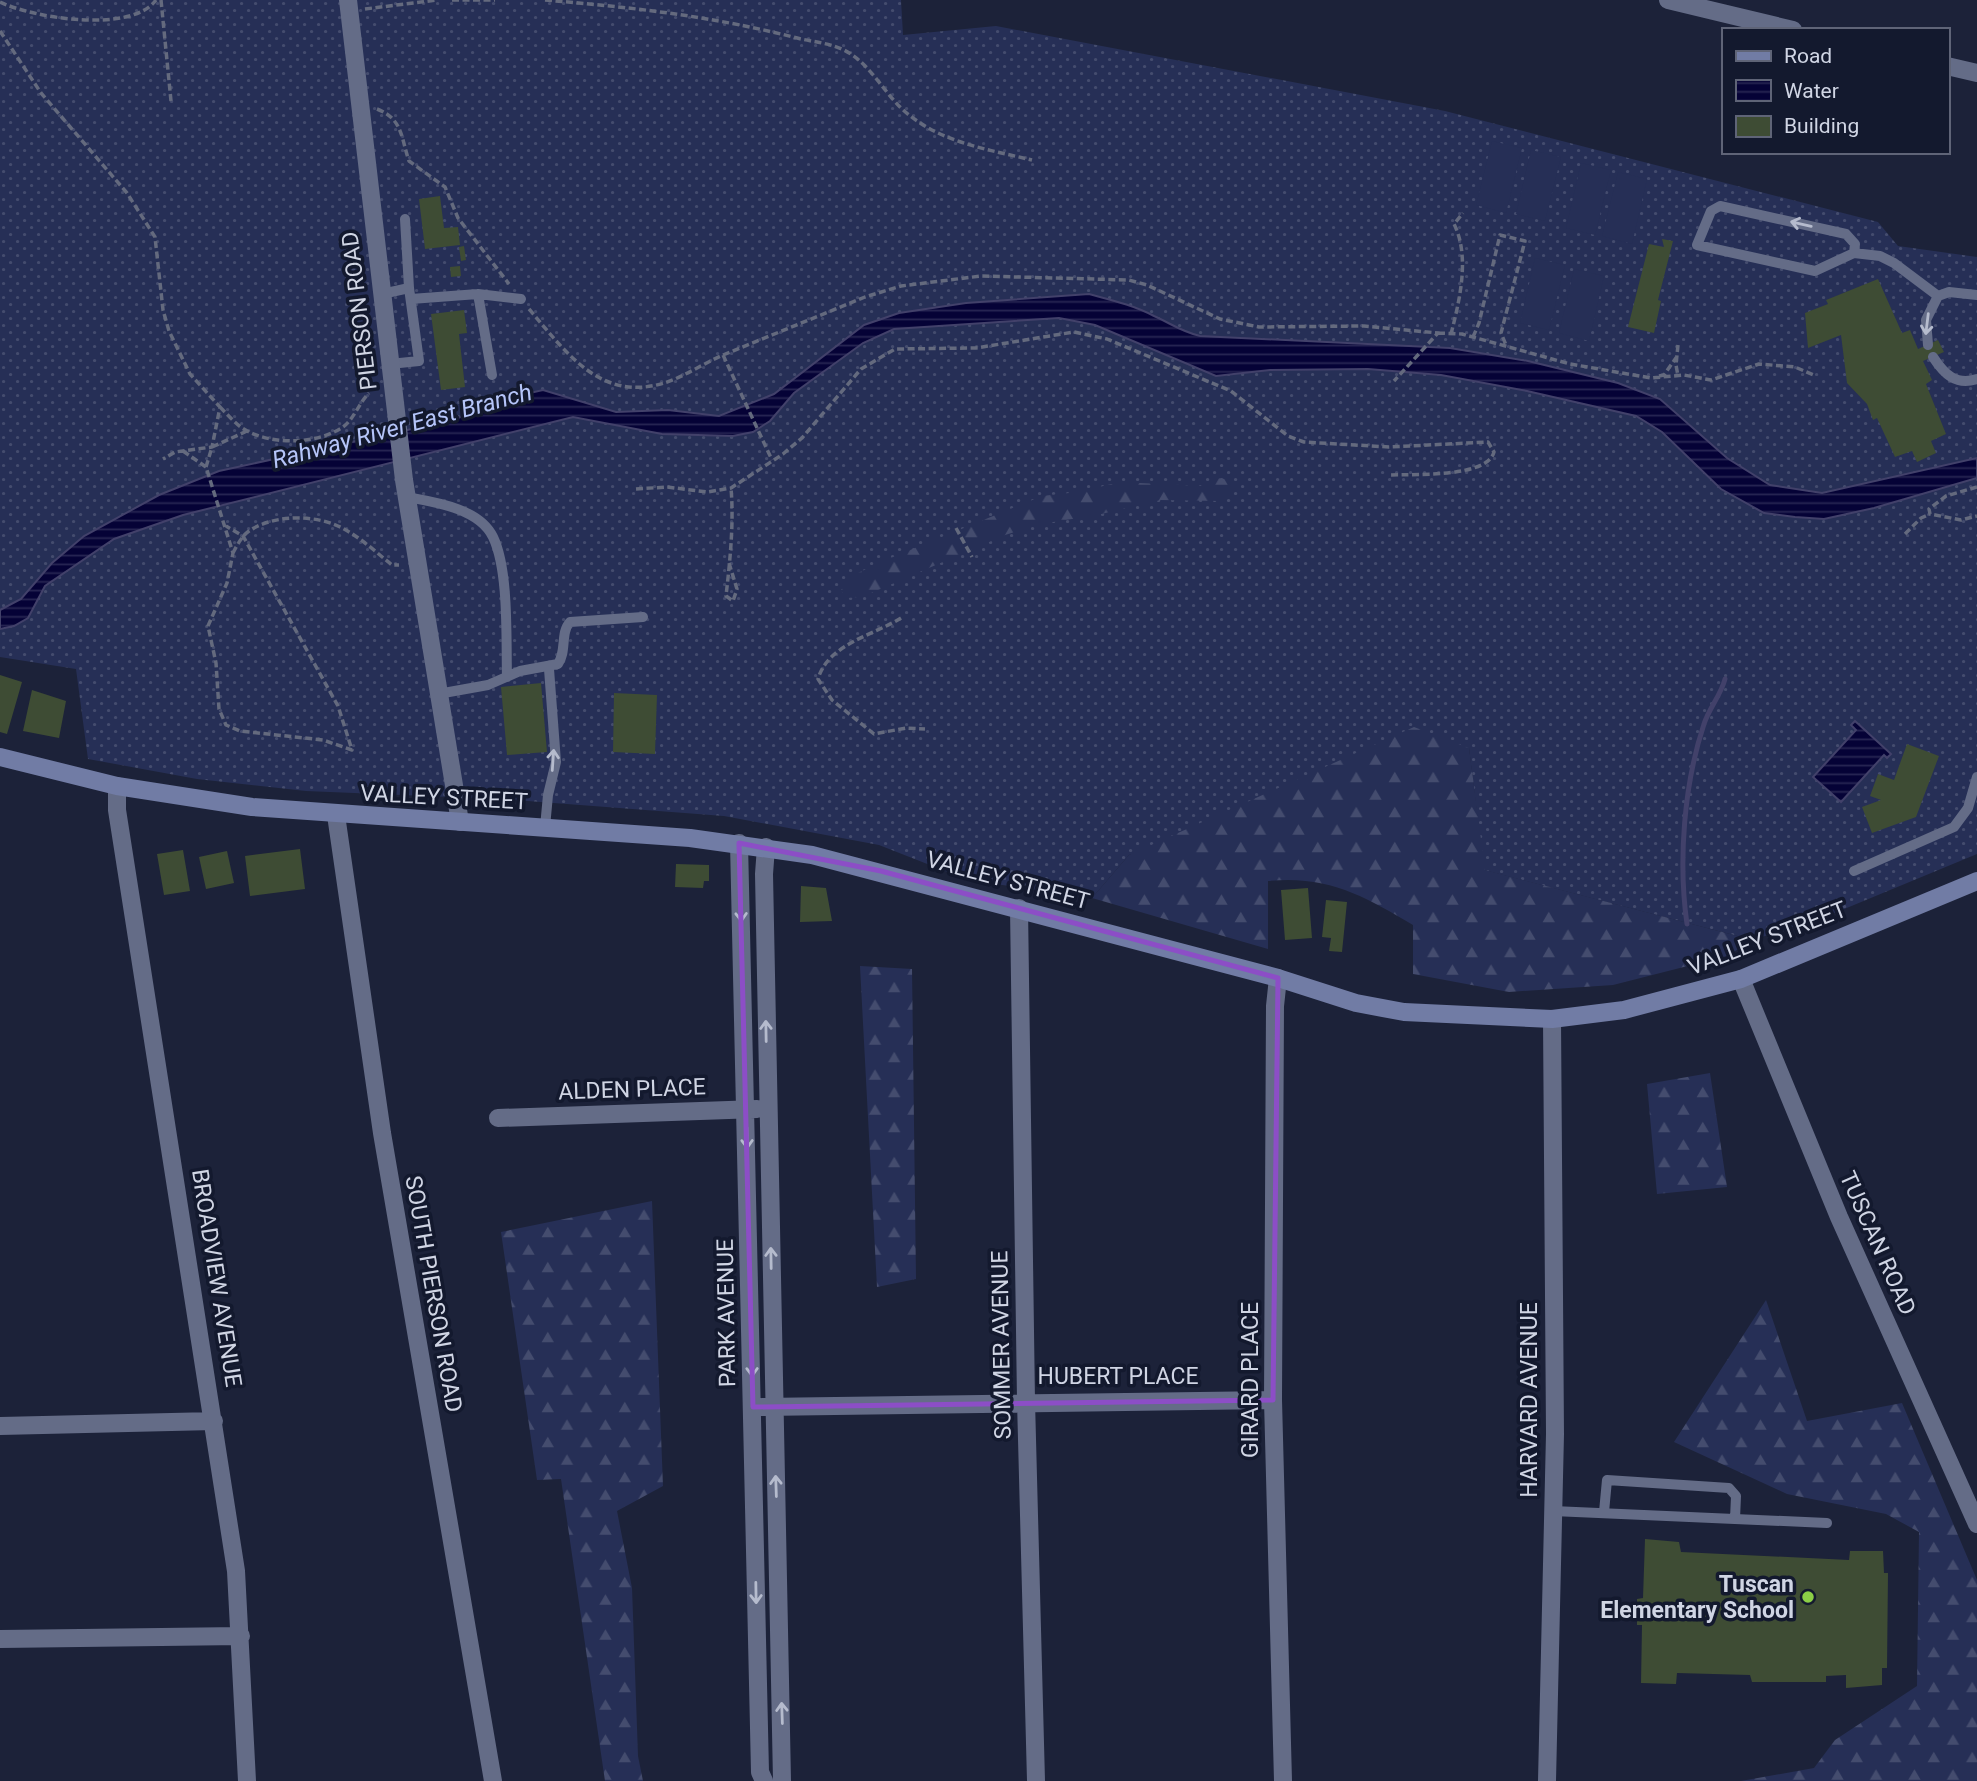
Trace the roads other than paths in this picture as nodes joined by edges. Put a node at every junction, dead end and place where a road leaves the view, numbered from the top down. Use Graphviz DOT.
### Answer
graph roads {
  1 [pos="1668,0"];
  2 [pos="354,5"];
  3 [pos="1785,28"];
  4 [pos="1949,66"];
  5 [pos="1977,73"];
  6 [pos="405,219"];
  7 [pos="1853,253"];
  8 [pos="382,294"];
  9 [pos="410,294"];
  10 [pos="478,294"];
  11 [pos="1977,295"];
  12 [pos="1938,296"];
  13 [pos="521,299"];
  14 [pos="1928,345"];
  15 [pos="1933,357"];
  16 [pos="390,365"];
  17 [pos="492,374"];
  18 [pos="1977,379"];
  19 [pos="406,488"];
  20 [pos="643,617"];
  21 [pos="549,668"];
  22 [pos="507,677"];
  23 [pos="438,694"];
  24 [pos="0,757"];
  25 [pos="1977,778"];
  26 [pos="117,786"];
  27 [pos="336,815"];
  28 [pos="460,822"];
  29 [pos="545,827"];
  30 [pos="739,843"];
  31 [pos="766,846"];
  32 [pos="1854,871"];
  33 [pos="1977,880"];
  34 [pos="1018,908"];
  35 [pos="1278,978"];
  36 [pos="1741,979"];
  37 [pos="1552,1019"];
  38 [pos="768,1109"];
  39 [pos="747,1110"];
  40 [pos="498,1118"];
  41 [pos="1273,1400"];
  42 [pos="1026,1401"];
  43 [pos="752,1407"];
  44 [pos="774,1407"];
  45 [pos="215,1421"];
  46 [pos="0,1426"];
  47 [pos="1553,1511"];
  48 [pos="1604,1512"];
  49 [pos="1735,1519"];
  50 [pos="1827,1523"];
  51 [pos="1977,1524"];
  52 [pos="241,1636"];
  53 [pos="0,1639"];
  54 [pos="247,1781"];
  55 [pos="493,1781"];
  56 [pos="764,1781"];
  57 [pos="782,1781"];
  58 [pos="1037,1781"];
  59 [pos="1283,1781"];
  60 [pos="1548,1781"];
  1 -- 3 [label="street"];
  2 -- 8 [label="street, PIERSON ROAD"];
  4 -- 5 [label="street"];
  6 -- 9 [label="lane"];
  7 -- 7 [label="lane, one-way"];
  7 -- 12 [label="lane"];
  8 -- 9 [label="lane"];
  8 -- 16 [label="street, PIERSON ROAD"];
  9 -- 10 [label="lane"];
  9 -- 16 [label="lane"];
  10 -- 13 [label="lane"];
  10 -- 17 [label="lane"];
  11 -- 12 [label="lane"];
  12 -- 14 [label="lane, one-way"];
  15 -- 18 [label="lane"];
  16 -- 19 [label="street, PIERSON ROAD"];
  19 -- 22 [label="lane"];
  19 -- 23 [label="street, PIERSON ROAD"];
  20 -- 21 [label="lane"];
  21 -- 22 [label="lane"];
  29 -- 21 [label="lane, one-way"];
  22 -- 23 [label="lane"];
  23 -- 28 [label="street, PIERSON ROAD"];
  24 -- 26 [label="main road, VALLEY STREET"];
  25 -- 32 [label="lane"];
  26 -- 27 [label="main road, VALLEY STREET"];
  26 -- 45 [label="street, BROADVIEW AVENUE"];
  27 -- 28 [label="main road, VALLEY STREET"];
  27 -- 55 [label="street, SOUTH PIERSON ROAD"];
  28 -- 29 [label="main road, VALLEY STREET"];
  29 -- 30 [label="main road, VALLEY STREET"];
  30 -- 31 [label="main road, VALLEY STREET"];
  30 -- 39 [label="street, PARK AVENUE, one-way"];
  31 -- 34 [label="main road, VALLEY STREET"];
  38 -- 31 [label="street, PARK AVENUE, one-way"];
  33 -- 36 [label="main road, VALLEY STREET"];
  34 -- 35 [label="main road, VALLEY STREET"];
  34 -- 42 [label="street, SOMMER AVENUE"];
  35 -- 37 [label="main road, VALLEY STREET"];
  35 -- 41 [label="street, GIRARD PLACE"];
  36 -- 37 [label="main road, VALLEY STREET"];
  36 -- 51 [label="street, TUSCAN ROAD"];
  37 -- 47 [label="street, HARVARD AVENUE"];
  38 -- 39 [label="street, ALDEN PLACE"];
  44 -- 38 [label="street, PARK AVENUE, one-way"];
  39 -- 40 [label="street, ALDEN PLACE"];
  39 -- 43 [label="street, PARK AVENUE, one-way"];
  41 -- 42 [label="street, HUBERT PLACE"];
  41 -- 59 [label="street, GIRARD PLACE"];
  42 -- 44 [label="street, HUBERT PLACE"];
  42 -- 58 [label="street, SOMMER AVENUE"];
  43 -- 44 [label="street, HUBERT PLACE"];
  43 -- 56 [label="street, PARK AVENUE, one-way"];
  57 -- 44 [label="street, PARK AVENUE, one-way"];
  45 -- 46 [label="street"];
  45 -- 52 [label="street, BROADVIEW AVENUE"];
  47 -- 48 [label="lane"];
  47 -- 60 [label="street, HARVARD AVENUE"];
  48 -- 49 [label="lane"];
  48 -- 49 [label="lane"];
  49 -- 50 [label="lane"];
  52 -- 53 [label="street"];
  52 -- 54 [label="street, BROADVIEW AVENUE"];
}
